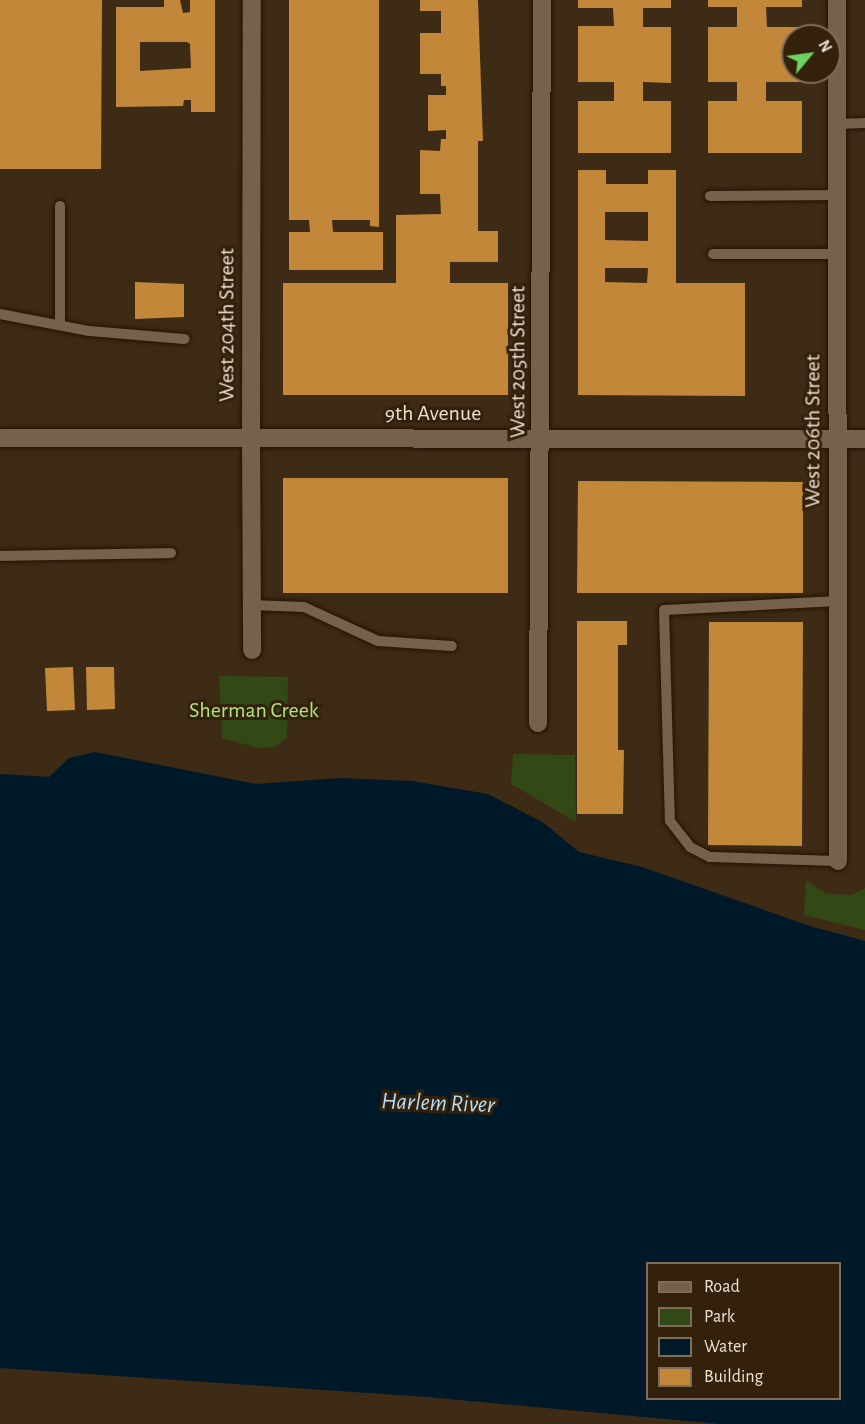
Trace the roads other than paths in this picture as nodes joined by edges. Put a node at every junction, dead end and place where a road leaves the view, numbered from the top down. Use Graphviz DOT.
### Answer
graph roads {
  1 [pos="252,0"];
  2 [pos="543,0"];
  3 [pos="837,0"];
  4 [pos="865,123"];
  5 [pos="837,124"];
  6 [pos="838,195"];
  7 [pos="710,196"];
  8 [pos="60,206"];
  9 [pos="713,254"];
  10 [pos="837,254"];
  11 [pos="0,314"];
  12 [pos="60,325"];
  13 [pos="185,339"];
  14 [pos="251,437"];
  15 [pos="0,438"];
  16 [pos="542,438"];
  17 [pos="838,439"];
  18 [pos="865,439"];
  19 [pos="171,553"];
  20 [pos="0,556"];
  21 [pos="838,601"];
  22 [pos="251,605"];
  23 [pos="452,646"];
  24 [pos="252,650"];
  25 [pos="538,723"];
  26 [pos="838,861"];
  1 -- 14 [label="street, West 204th Street"];
  2 -- 16 [label="street, West 205th Street"];
  3 -- 5 [label="street, West 206th Street"];
  4 -- 5 [label="lane"];
  5 -- 6 [label="street, West 206th Street"];
  6 -- 7 [label="lane"];
  6 -- 10 [label="street, West 206th Street"];
  8 -- 12 [label="lane"];
  9 -- 10 [label="lane"];
  10 -- 17 [label="street, West 206th Street"];
  11 -- 12 [label="lane"];
  12 -- 13 [label="lane"];
  14 -- 15 [label="street, 9th Avenue"];
  14 -- 16 [label="street, 9th Avenue"];
  14 -- 22 [label="street, West 204th Street"];
  16 -- 17 [label="street, 9th Avenue"];
  16 -- 25 [label="street, West 205th Street"];
  17 -- 18 [label="street, 9th Avenue"];
  17 -- 21 [label="street, West 206th Street"];
  19 -- 20 [label="lane"];
  21 -- 26 [label="street, West 206th Street"];
  21 -- 26 [label="lane"];
  22 -- 23 [label="lane"];
  22 -- 24 [label="street, West 204th Street"];
}
